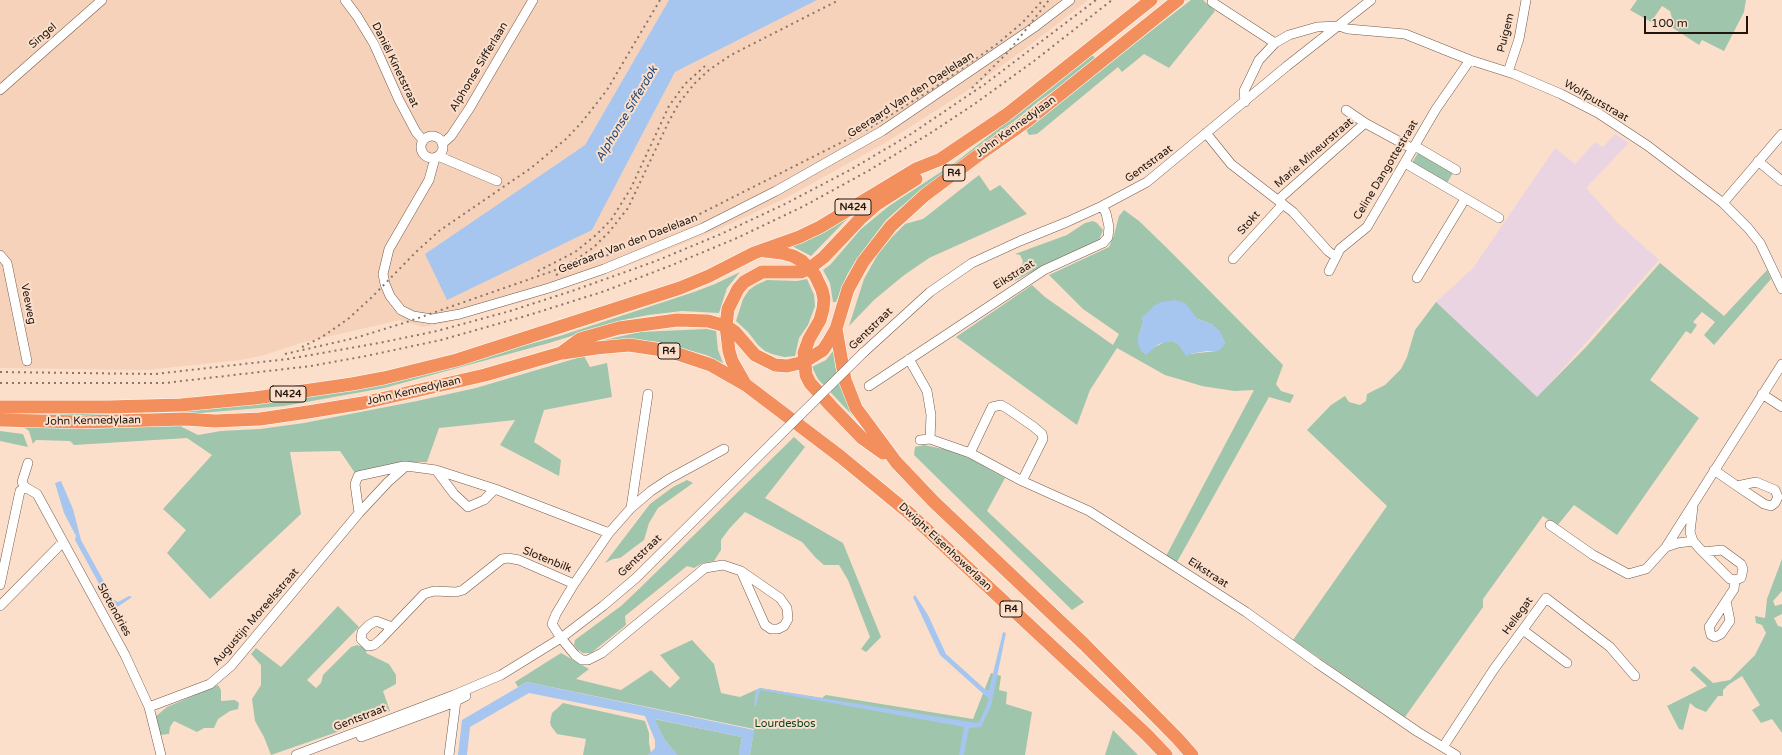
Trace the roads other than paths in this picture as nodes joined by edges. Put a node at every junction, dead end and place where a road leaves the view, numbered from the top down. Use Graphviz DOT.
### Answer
graph roads {
  1 [pos="102,0"];
  2 [pos="345,0"];
  3 [pos="533,0"];
  4 [pos="1070,0"];
  5 [pos="1152,0"];
  6 [pos="1178,0"];
  7 [pos="1372,0"];
  8 [pos="1526,0"];
  9 [pos="1212,2"];
  10 [pos="1339,26"];
  11 [pos="1275,44"];
  12 [pos="1470,60"];
  13 [pos="1508,72"];
  14 [pos="0,90"];
  15 [pos="1245,102"];
  16 [pos="1346,110"];
  17 [pos="1365,123"];
  18 [pos="1206,133"];
  19 [pos="1782,134"];
  20 [pos="424,140"];
  21 [pos="442,144"];
  22 [pos="1414,148"];
  23 [pos="436,157"];
  24 [pos="941,159"];
  25 [pos="1758,161"];
  26 [pos="1405,163"];
  27 [pos="1456,170"];
  28 [pos="497,181"];
  29 [pos="1782,181"];
  30 [pos="1465,199"];
  31 [pos="1281,202"];
  32 [pos="1723,203"];
  33 [pos="1102,206"];
  34 [pos="1499,218"];
  35 [pos="764,251"];
  36 [pos="0,255"];
  37 [pos="1336,257"];
  38 [pos="1233,259"];
  39 [pos="810,268"];
  40 [pos="1329,272"];
  41 [pos="1417,278"];
  42 [pos="1782,289"];
  43 [pos="726,326"];
  44 [pos="836,329"];
  45 [pos="561,353"];
  46 [pos="909,359"];
  47 [pos="27,361"];
  48 [pos="804,362"];
  49 [pos="1782,364"];
  50 [pos="746,385"];
  51 [pos="869,386"];
  52 [pos="648,394"];
  53 [pos="1762,394"];
  54 [pos="0,407"];
  55 [pos="1782,407"];
  56 [pos="0,420"];
  57 [pos="930,439"];
  58 [pos="920,440"];
  59 [pos="724,449"];
  60 [pos="970,453"];
  61 [pos="896,462"];
  62 [pos="28,463"];
  63 [pos="406,466"];
  64 [pos="436,470"];
  65 [pos="1714,470"];
  66 [pos="1022,481"];
  67 [pos="1737,486"];
  68 [pos="25,487"];
  69 [pos="495,489"];
  70 [pos="1693,503"];
  71 [pos="631,508"];
  72 [pos="359,512"];
  73 [pos="1550,525"];
  74 [pos="610,533"];
  75 [pos="1693,541"];
  76 [pos="63,542"];
  77 [pos="1666,547"];
  78 [pos="1703,552"];
  79 [pos="741,571"];
  80 [pos="1735,580"];
  81 [pos="574,584"];
  82 [pos="0,585"];
  83 [pos="1726,601"];
  84 [pos="0,606"];
  85 [pos="392,627"];
  86 [pos="1523,630"];
  87 [pos="561,638"];
  88 [pos="1567,663"];
  89 [pos="1635,676"];
  90 [pos="455,698"];
  91 [pos="149,707"];
  92 [pos="1443,747"];
  93 [pos="160,755"];
  94 [pos="297,755"];
  95 [pos="313,755"];
  96 [pos="449,755"];
  97 [pos="1166,755"];
  98 [pos="1192,755"];
  99 [pos="1456,755"];
  1 -- 14 [label="street, Singel"];
  2 -- 20 [label="street, Daniël Kinetstraat"];
  3 -- 21 [label="street, Alphonse Sifferlaan"];
  4 -- 23 [label="street, Geeraard Van den Daelelaan"];
  5 -- 24 [label="highway, John Kennedylaan / R4"];
  6 -- 44 [label="highway, John Kennedylaan / R4"];
  7 -- 10 [label="street, Gentstraat"];
  8 -- 13 [label="street, Puigem"];
  9 -- 11 [label="street"];
  10 -- 11 [label="street"];
  10 -- 12 [label="street, Wolfputstraat"];
  10 -- 15 [label="street, Gentstraat"];
  11 -- 15 [label="street"];
  12 -- 13 [label="street, Wolfputstraat"];
  12 -- 22 [label="street, Celine Dangottestraat"];
  13 -- 32 [label="street, Wolfputstraat"];
  15 -- 18 [label="street, Gentstraat"];
  16 -- 17 [label="street, Marie Mineurstraat"];
  17 -- 22 [label="street, Marie Mineurstraat"];
  17 -- 31 [label="street, Marie Mineurstraat"];
  18 -- 31 [label="street"];
  18 -- 33 [label="street, Gentstraat"];
  19 -- 25 [label="street"];
  20 -- 21 [label="street"];
  20 -- 23 [label="street"];
  21 -- 23 [label="street"];
  22 -- 26 [label="street, Celine Dangottestraat"];
  22 -- 27 [label="street, Marie Mineurstraat"];
  23 -- 28 [label="street"];
  24 -- 35 [label="highway, John Kennedylaan / N424"];
  24 -- 39 [label="highway, Dwight Eisenhowerlaan / R4"];
  25 -- 29 [label="street"];
  25 -- 32 [label="street"];
  26 -- 30 [label="street"];
  26 -- 37 [label="street, Celine Dangottestraat"];
  30 -- 34 [label="street"];
  30 -- 41 [label="street"];
  31 -- 37 [label="street"];
  31 -- 38 [label="street, Stokt"];
  32 -- 42 [label="street, Wolfputstraat"];
  33 -- 46 [label="street, Eikstraat"];
  33 -- 87 [label="street, Gentstraat, bridge"];
  35 -- 39 [label="highway, John Kennedylaan / N424"];
  35 -- 54 [label="highway, John Kennedylaan / N424"];
  36 -- 47 [label="street, Veeweg"];
  37 -- 40 [label="street, Celine Dangottestraat"];
  39 -- 43 [label="highway, Dwight Eisenhowerlaan / R4"];
  39 -- 48 [label="highway, John Kennedylaan / N424"];
  43 -- 45 [label="highway, John Kennedylaan / R4"];
  43 -- 48 [label="highway, John Kennedylaan / R4"];
  43 -- 50 [label="highway, Dwight Eisenhowerlaan / R4"];
  44 -- 48 [label="highway, John Kennedylaan / R4"];
  44 -- 61 [label="highway, John Kennedylaan / R4"];
  45 -- 50 [label="highway, Dwight Eisenhowerlaan / R4"];
  45 -- 56 [label="highway, John Kennedylaan / N424"];
  46 -- 51 [label="street, Eikstraat"];
  46 -- 57 [label="street"];
  48 -- 61 [label="highway, John Kennedylaan / N424"];
  49 -- 53 [label="street"];
  50 -- 97 [label="highway, Dwight Eisenhowerlaan / R4"];
  52 -- 71 [label="street"];
  53 -- 55 [label="street"];
  53 -- 65 [label="street"];
  57 -- 58 [label="street, Eikstraat"];
  57 -- 60 [label="street, Eikstraat"];
  59 -- 71 [label="street"];
  60 -- 66 [label="street, Eikstraat"];
  60 -- 66 [label="street"];
  61 -- 98 [label="highway, R4"];
  62 -- 68 [label="street"];
  63 -- 64 [label="street"];
  63 -- 72 [label="street, Augustijn Moreelsstraat"];
  63 -- 72 [label="street"];
  64 -- 69 [label="street"];
  64 -- 69 [label="street"];
  65 -- 67 [label="street"];
  65 -- 70 [label="street"];
  66 -- 92 [label="street, Eikstraat"];
  68 -- 76 [label="street, Slotendries"];
  68 -- 82 [label="street"];
  69 -- 74 [label="street"];
  70 -- 75 [label="street"];
  70 -- 77 [label="street"];
  71 -- 74 [label="street"];
  72 -- 91 [label="street, Augustijn Moreelsstraat"];
  73 -- 77 [label="street"];
  74 -- 81 [label="street"];
  75 -- 77 [label="street"];
  75 -- 78 [label="street"];
  76 -- 84 [label="street"];
  76 -- 91 [label="street, Slotendries"];
  78 -- 80 [label="street"];
  78 -- 80 [label="street"];
  79 -- 79 [label="street"];
  79 -- 87 [label="street"];
  80 -- 83 [label="street"];
  81 -- 85 [label="street, Slotenbilk"];
  81 -- 87 [label="street"];
  86 -- 88 [label="street"];
  86 -- 89 [label="street, Hellegat"];
  86 -- 92 [label="street, Hellegat"];
  87 -- 90 [label="street, Gentstraat"];
  90 -- 94 [label="street, Gentstraat"];
  90 -- 95 [label="street, Gentstraat"];
  90 -- 96 [label="street"];
  91 -- 93 [label="street, Slotendries"];
  92 -- 99 [label="street, Eikstraat"];
}
